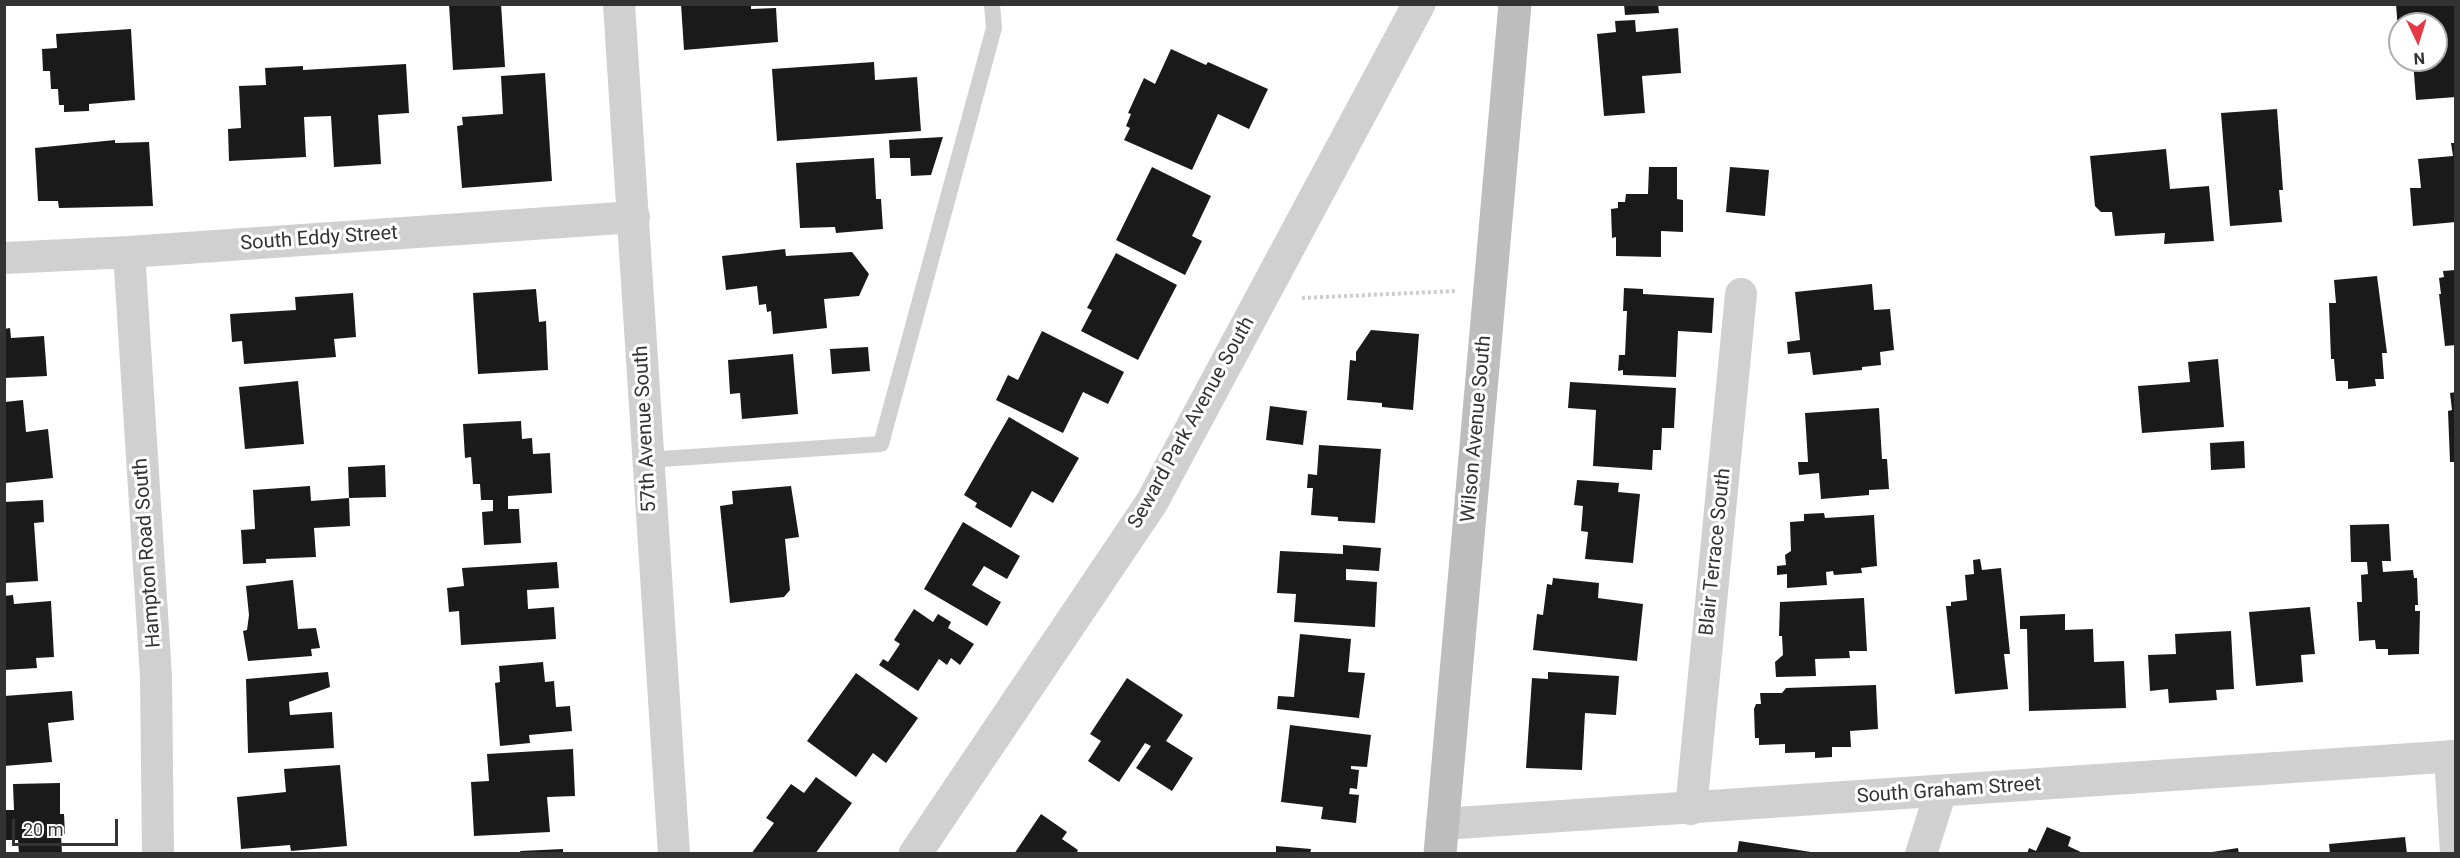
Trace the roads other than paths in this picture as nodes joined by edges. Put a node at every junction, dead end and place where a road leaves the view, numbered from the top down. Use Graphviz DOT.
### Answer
graph roads {
  1 [pos="619,4"];
  2 [pos="992,4"];
  3 [pos="1419,4"];
  4 [pos="1515,4"];
  5 [pos="634,217"];
  6 [pos="129,252"];
  7 [pos="4,258"];
  8 [pos="1741,294"];
  9 [pos="647,460"];
  10 [pos="2453,756"];
  11 [pos="1941,791"];
  12 [pos="1691,809"];
  13 [pos="1441,839"];
  14 [pos="2456,853"];
  15 [pos="158,854"];
  16 [pos="674,854"];
  17 [pos="915,854"];
  18 [pos="1922,854"];
  1 -- 5 [label="street, 57th Avenue South"];
  2 -- 9 [label="lane"];
  3 -- 17 [label="street, Seward Park Avenue South"];
  4 -- 13 [label="main road, Wilson Avenue South"];
  5 -- 6 [label="street, South Eddy Street"];
  5 -- 9 [label="street, 57th Avenue South"];
  6 -- 7 [label="street, South Eddy Street"];
  6 -- 15 [label="street, Hampton Road South"];
  8 -- 12 [label="street, Blair Terrace South"];
  9 -- 16 [label="street, 57th Avenue South"];
  10 -- 11 [label="street, South Graham Street"];
  10 -- 14 [label="street"];
  11 -- 12 [label="street, South Graham Street"];
  11 -- 18 [label="street"];
  12 -- 13 [label="street, South Graham Street"];
}
